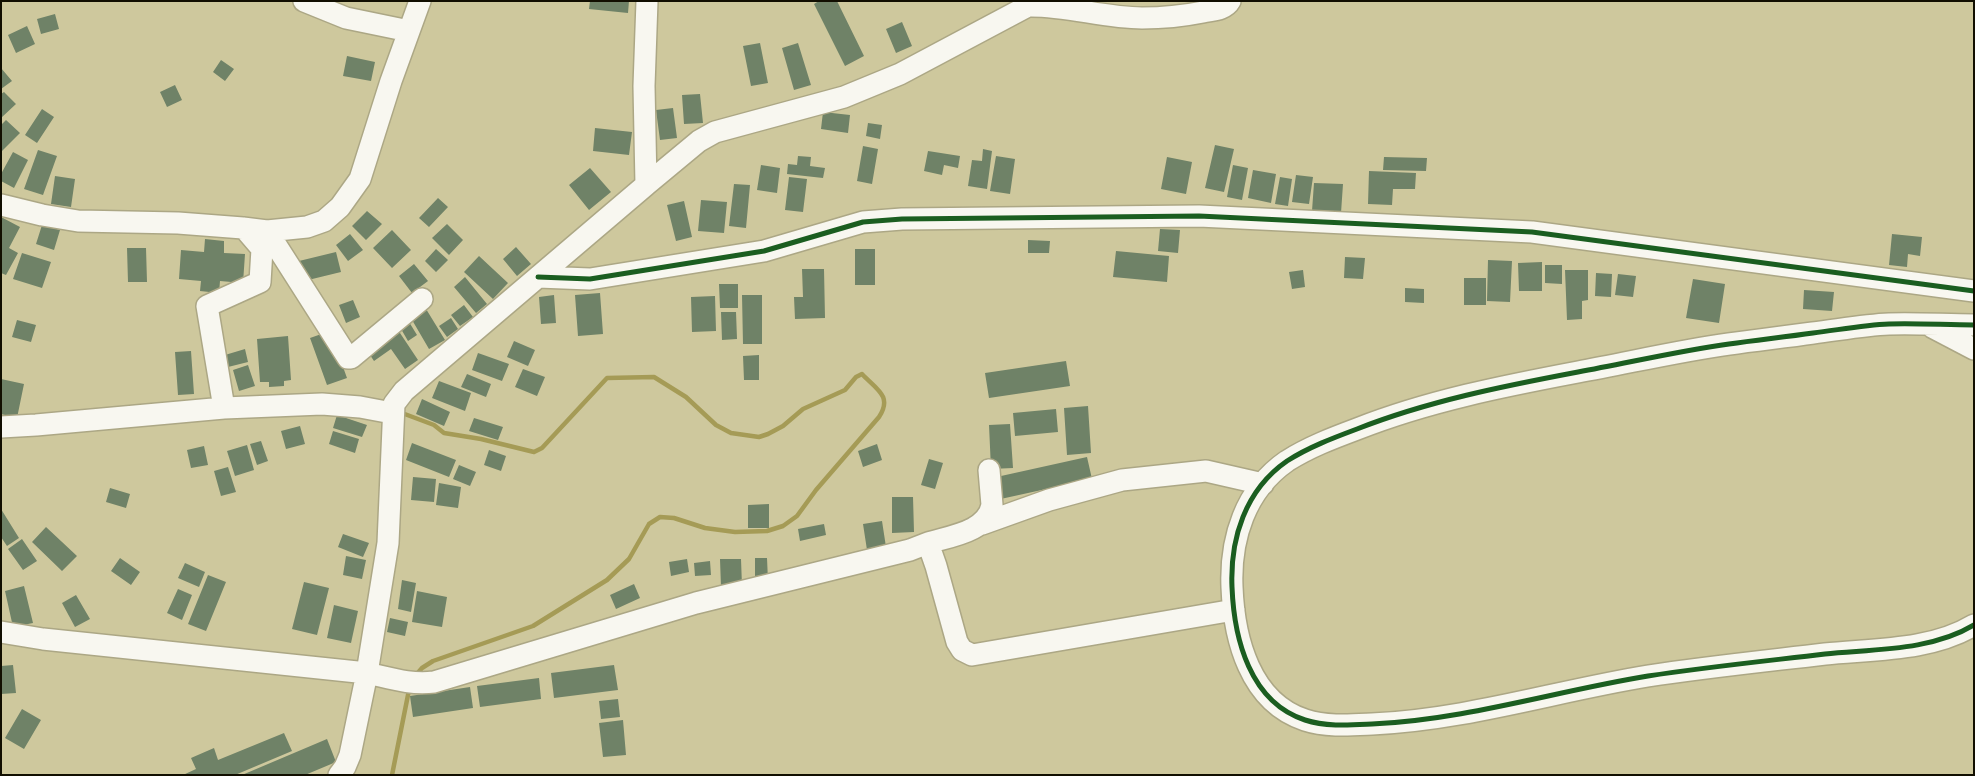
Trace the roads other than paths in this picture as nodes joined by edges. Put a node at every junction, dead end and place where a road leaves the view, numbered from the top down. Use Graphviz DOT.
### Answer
graph roads {
  1 [pos="304,1"];
  2 [pos="420,1"];
  3 [pos="647,1"];
  4 [pos="1230,1"];
  5 [pos="409,30"];
  6 [pos="646,185"];
  7 [pos="1,205"];
  8 [pos="243,228"];
  9 [pos="267,231"];
  10 [pos="538,277"];
  11 [pos="1974,290"];
  12 [pos="422,299"];
  13 [pos="1926,324"];
  14 [pos="1974,325"];
  15 [pos="1974,349"];
  16 [pos="224,408"];
  17 [pos="392,414"];
  18 [pos="1,427"];
  19 [pos="989,470"];
  20 [pos="1263,484"];
  21 [pos="982,524"];
  22 [pos="928,544"];
  23 [pos="1234,610"];
  24 [pos="1974,625"];
  25 [pos="1,632"];
  26 [pos="367,673"];
  27 [pos="339,775"];
  1 -- 5 [label="street"];
  2 -- 5 [label="street"];
  3 -- 6 [label="street"];
  4 -- 6 [label="street"];
  5 -- 9 [label="street"];
  6 -- 10 [label="street"];
  7 -- 8 [label="street"];
  8 -- 9 [label="street"];
  8 -- 16 [label="street"];
  9 -- 12 [label="street"];
  10 -- 11 [label="street"];
  10 -- 17 [label="street"];
  13 -- 14 [label="street"];
  13 -- 15 [label="street"];
  13 -- 20 [label="street"];
  16 -- 17 [label="street"];
  16 -- 18 [label="street"];
  17 -- 26 [label="street"];
  19 -- 21 [label="street"];
  20 -- 21 [label="street"];
  20 -- 23 [label="street"];
  21 -- 22 [label="street"];
  22 -- 23 [label="street"];
  22 -- 26 [label="street"];
  23 -- 24 [label="street"];
  25 -- 26 [label="street"];
  26 -- 27 [label="street"];
}
